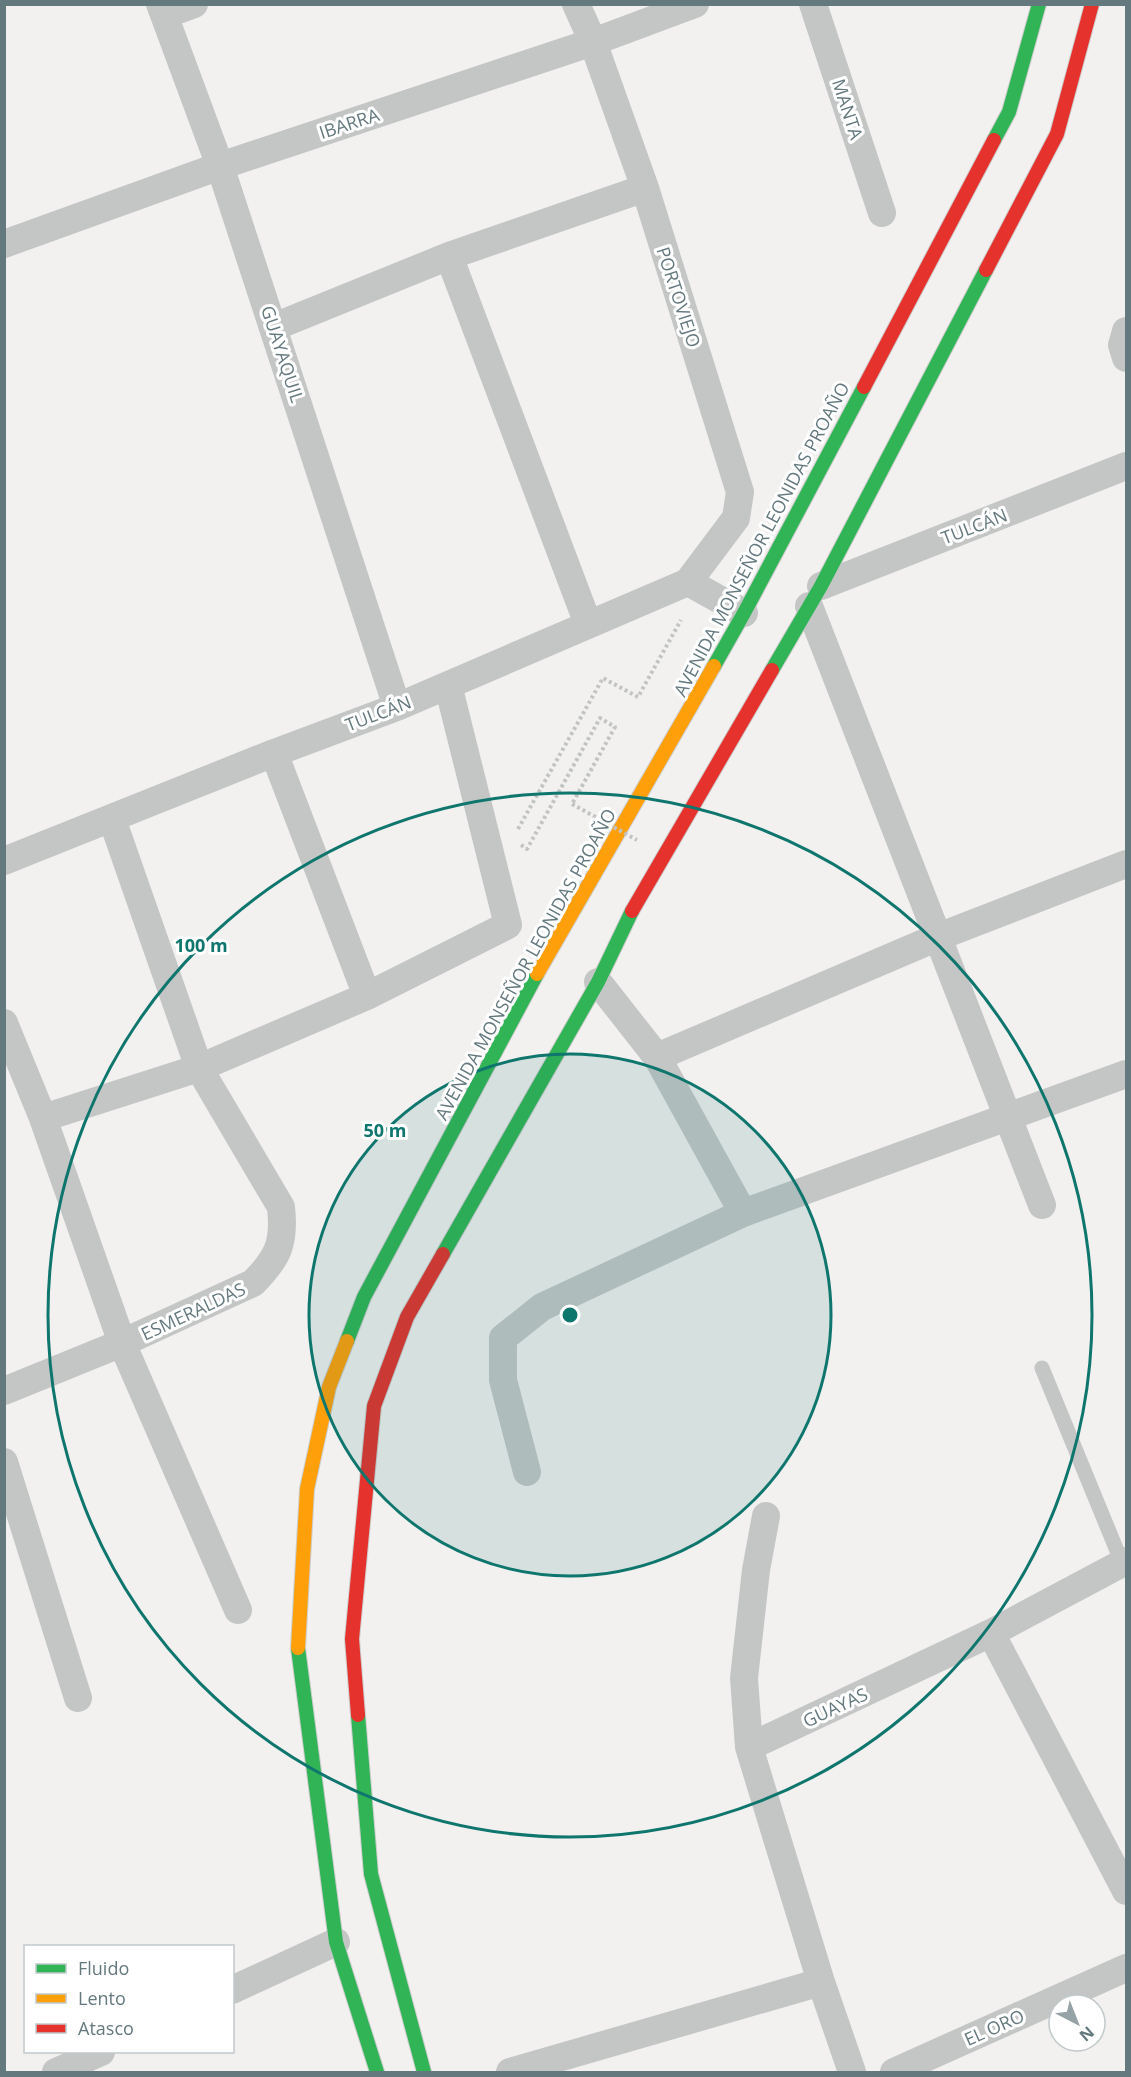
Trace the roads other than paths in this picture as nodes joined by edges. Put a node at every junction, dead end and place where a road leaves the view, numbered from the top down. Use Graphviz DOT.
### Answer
graph roads {
  1 [pos="194,4"];
  2 [pos="576,4"];
  3 [pos="695,4"];
  4 [pos="813,4"];
  5 [pos="1039,4"];
  6 [pos="1092,4"];
  7 [pos="162,10"];
  8 [pos="592,42"];
  9 [pos="220,166"];
  10 [pos="645,188"];
  11 [pos="882,213"];
  12 [pos="4,244"];
  13 [pos="449,256"];
  14 [pos="274,327"];
  15 [pos="1126,331"];
  16 [pos="1126,358"];
  17 [pos="1126,466"];
  18 [pos="694,585"];
  19 [pos="815,596"];
  20 [pos="744,614"];
  21 [pos="588,624"];
  22 [pos="447,686"];
  23 [pos="397,707"];
  24 [pos="273,753"];
  25 [pos="112,819"];
  26 [pos="4,861"];
  27 [pos="1126,864"];
  28 [pos="938,937"];
  29 [pos="598,982"];
  30 [pos="367,996"];
  31 [pos="4,1023"];
  32 [pos="657,1057"];
  33 [pos="199,1068"];
  34 [pos="1126,1074"];
  35 [pos="1008,1116"];
  36 [pos="43,1118"];
  37 [pos="1042,1205"];
  38 [pos="743,1213"];
  39 [pos="122,1343"];
  40 [pos="1042,1368"];
  41 [pos="4,1391"];
  42 [pos="4,1462"];
  43 [pos="527,1472"];
  44 [pos="766,1516"];
  45 [pos="1124,1562"];
  46 [pos="238,1610"];
  47 [pos="991,1633"];
  48 [pos="78,1698"];
  49 [pos="749,1747"];
  50 [pos="1126,1891"];
  51 [pos="336,1942"];
  52 [pos="1126,1968"];
  53 [pos="821,1983"];
  54 [pos="234,1989"];
  55 [pos="99,2053"];
  56 [pos="56,2073"];
  57 [pos="377,2073"];
  58 [pos="424,2073"];
  59 [pos="510,2073"];
  60 [pos="852,2073"];
  61 [pos="894,2073"];
  1 -- 7 [label="street"];
  2 -- 8 [label="street, PORTOVIEJO"];
  3 -- 8 [label="street, IBARRA"];
  4 -- 11 [label="street, MANTA"];
  5 -- 20 [label="main road, AVENIDA MONSEÑOR LEONIDAS PROAÑO"];
  6 -- 19 [label="main road"];
  7 -- 9 [label="street, GUAYAQUIL"];
  8 -- 9 [label="street, IBARRA"];
  8 -- 10 [label="street, PORTOVIEJO"];
  9 -- 12 [label="street, IBARRA"];
  9 -- 14 [label="street, GUAYAQUIL"];
  10 -- 13 [label="street"];
  10 -- 18 [label="street, PORTOVIEJO"];
  13 -- 14 [label="street"];
  13 -- 21 [label="street"];
  14 -- 23 [label="street, GUAYAQUIL"];
  15 -- 16 [label="street"];
  17 -- 19 [label="street, TULCÁN"];
  18 -- 20 [label="street"];
  18 -- 21 [label="street, TULCÁN"];
  19 -- 28 [label="street"];
  19 -- 29 [label="main road"];
  20 -- 51 [label="main road, AVENIDA MONSEÑOR LEONIDAS PROAÑO"];
  21 -- 22 [label="street, TULCÁN"];
  22 -- 23 [label="street, TULCÁN"];
  22 -- 30 [label="street"];
  23 -- 24 [label="street, TULCÁN"];
  24 -- 25 [label="street, TULCÁN"];
  24 -- 30 [label="street"];
  25 -- 26 [label="street, TULCÁN"];
  25 -- 33 [label="street, ESMERALDAS"];
  27 -- 28 [label="street"];
  28 -- 32 [label="street"];
  28 -- 35 [label="street"];
  29 -- 32 [label="street"];
  29 -- 58 [label="main road"];
  30 -- 33 [label="street"];
  31 -- 36 [label="street"];
  32 -- 38 [label="street"];
  33 -- 36 [label="street"];
  33 -- 39 [label="street, ESMERALDAS"];
  34 -- 35 [label="street"];
  35 -- 37 [label="street"];
  35 -- 38 [label="street"];
  36 -- 39 [label="street"];
  38 -- 43 [label="street"];
  39 -- 41 [label="street, ESMERALDAS"];
  39 -- 46 [label="street"];
  40 -- 45 [label="lane"];
  42 -- 48 [label="street"];
  44 -- 49 [label="street"];
  45 -- 47 [label="street, GUAYAS"];
  47 -- 49 [label="street, GUAYAS"];
  47 -- 50 [label="street"];
  49 -- 53 [label="street"];
  51 -- 54 [label="street"];
  51 -- 57 [label="main road, AVENIDA MONSEÑOR LEONIDAS PROAÑO"];
  52 -- 61 [label="street, EL ORO"];
  53 -- 59 [label="street"];
  53 -- 60 [label="street"];
  55 -- 56 [label="street"];
}
